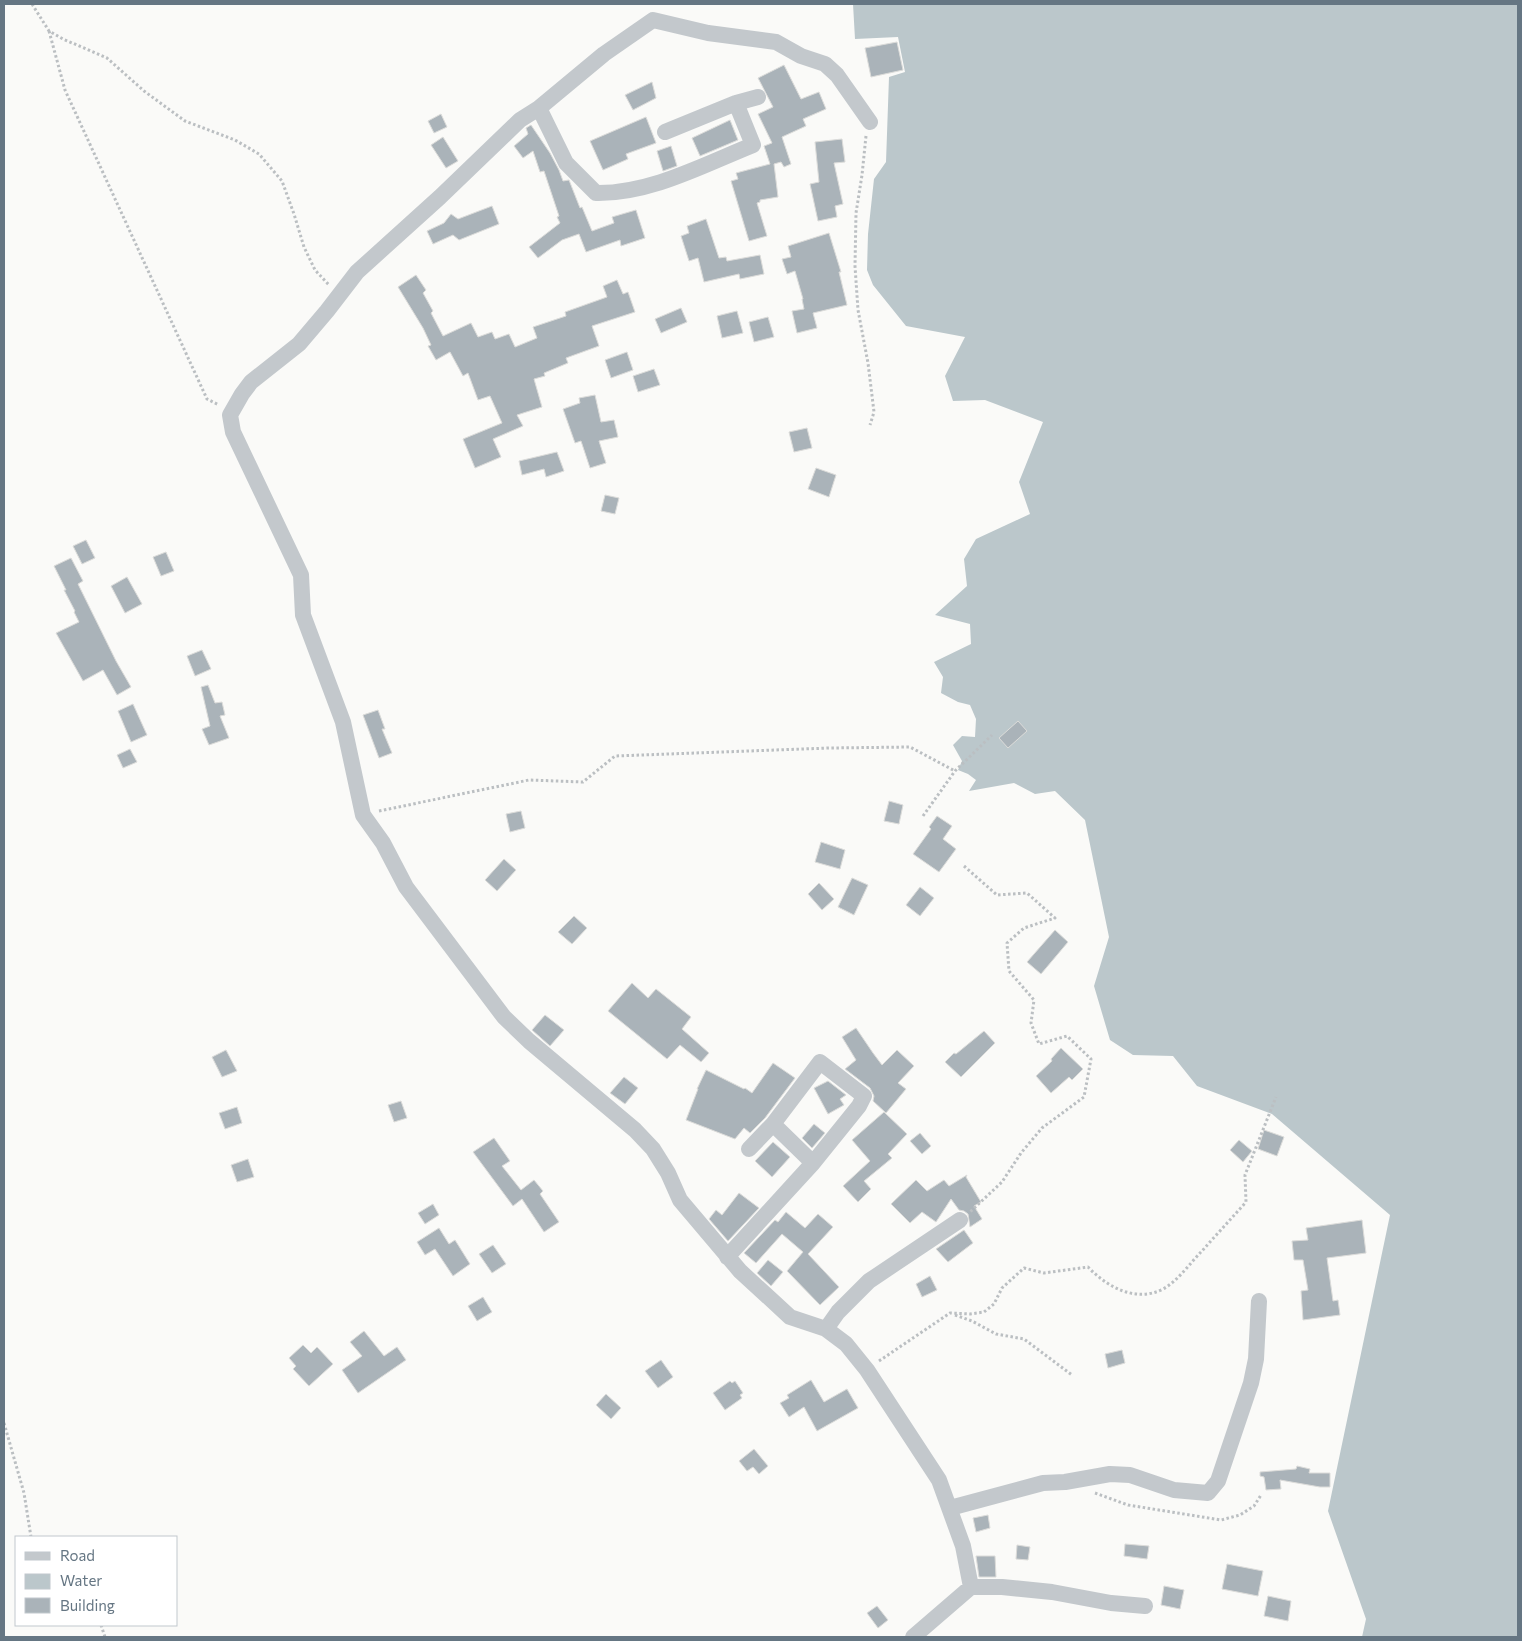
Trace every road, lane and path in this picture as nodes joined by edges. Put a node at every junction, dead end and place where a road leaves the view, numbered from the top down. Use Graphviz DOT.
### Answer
graph roads {
  1 [pos="32,4"];
  2 [pos="49,31"];
  3 [pos="758,97"];
  4 [pos="736,103"];
  5 [pos="539,108"];
  6 [pos="870,122"];
  7 [pos="666,132"];
  8 [pos="338,295"];
  9 [pos="230,415"];
  10 [pos="870,425"];
  11 [pos="992,735"];
  12 [pos="955,771"];
  13 [pos="362,815"];
  14 [pos="923,816"];
  15 [pos="964,866"];
  16 [pos="1276,1097"];
  17 [pos="773,1124"];
  18 [pos="748,1149"];
  19 [pos="814,1163"];
  20 [pos="960,1220"];
  21 [pos="727,1257"];
  22 [pos="1259,1301"];
  23 [pos="950,1314"];
  24 [pos="826,1329"];
  25 [pos="866,1370"];
  26 [pos="1072,1375"];
  27 [pos="4,1423"];
  28 [pos="1087,1492"];
  29 [pos="1261,1495"];
  30 [pos="950,1508"];
  31 [pos="31,1536"];
  32 [pos="971,1587"];
  33 [pos="1145,1606"];
  34 [pos="913,1637"];
  1 -- 2 [label="path"];
  2 -- 8 [label="path"];
  2 -- 9 [label="path"];
  3 -- 4 [label="street"];
  4 -- 5 [label="street"];
  4 -- 7 [label="street"];
  5 -- 6 [label="street"];
  5 -- 8 [label="street"];
  6 -- 10 [label="path"];
  8 -- 9 [label="street"];
  9 -- 13 [label="street"];
  11 -- 12 [label="path"];
  12 -- 13 [label="path"];
  12 -- 14 [label="path"];
  13 -- 21 [label="street"];
  15 -- 20 [label="path"];
  16 -- 23 [label="path"];
  17 -- 18 [label="street"];
  17 -- 19 [label="street"];
  17 -- 19 [label="street"];
  19 -- 21 [label="street"];
  20 -- 24 [label="street"];
  21 -- 24 [label="street"];
  22 -- 30 [label="street"];
  23 -- 25 [label="path"];
  23 -- 26 [label="path"];
  24 -- 25 [label="street"];
  25 -- 30 [label="street"];
  27 -- 31 [label="path"];
  28 -- 29 [label="path"];
  30 -- 32 [label="street"];
  32 -- 33 [label="street"];
  32 -- 34 [label="street"];
}
